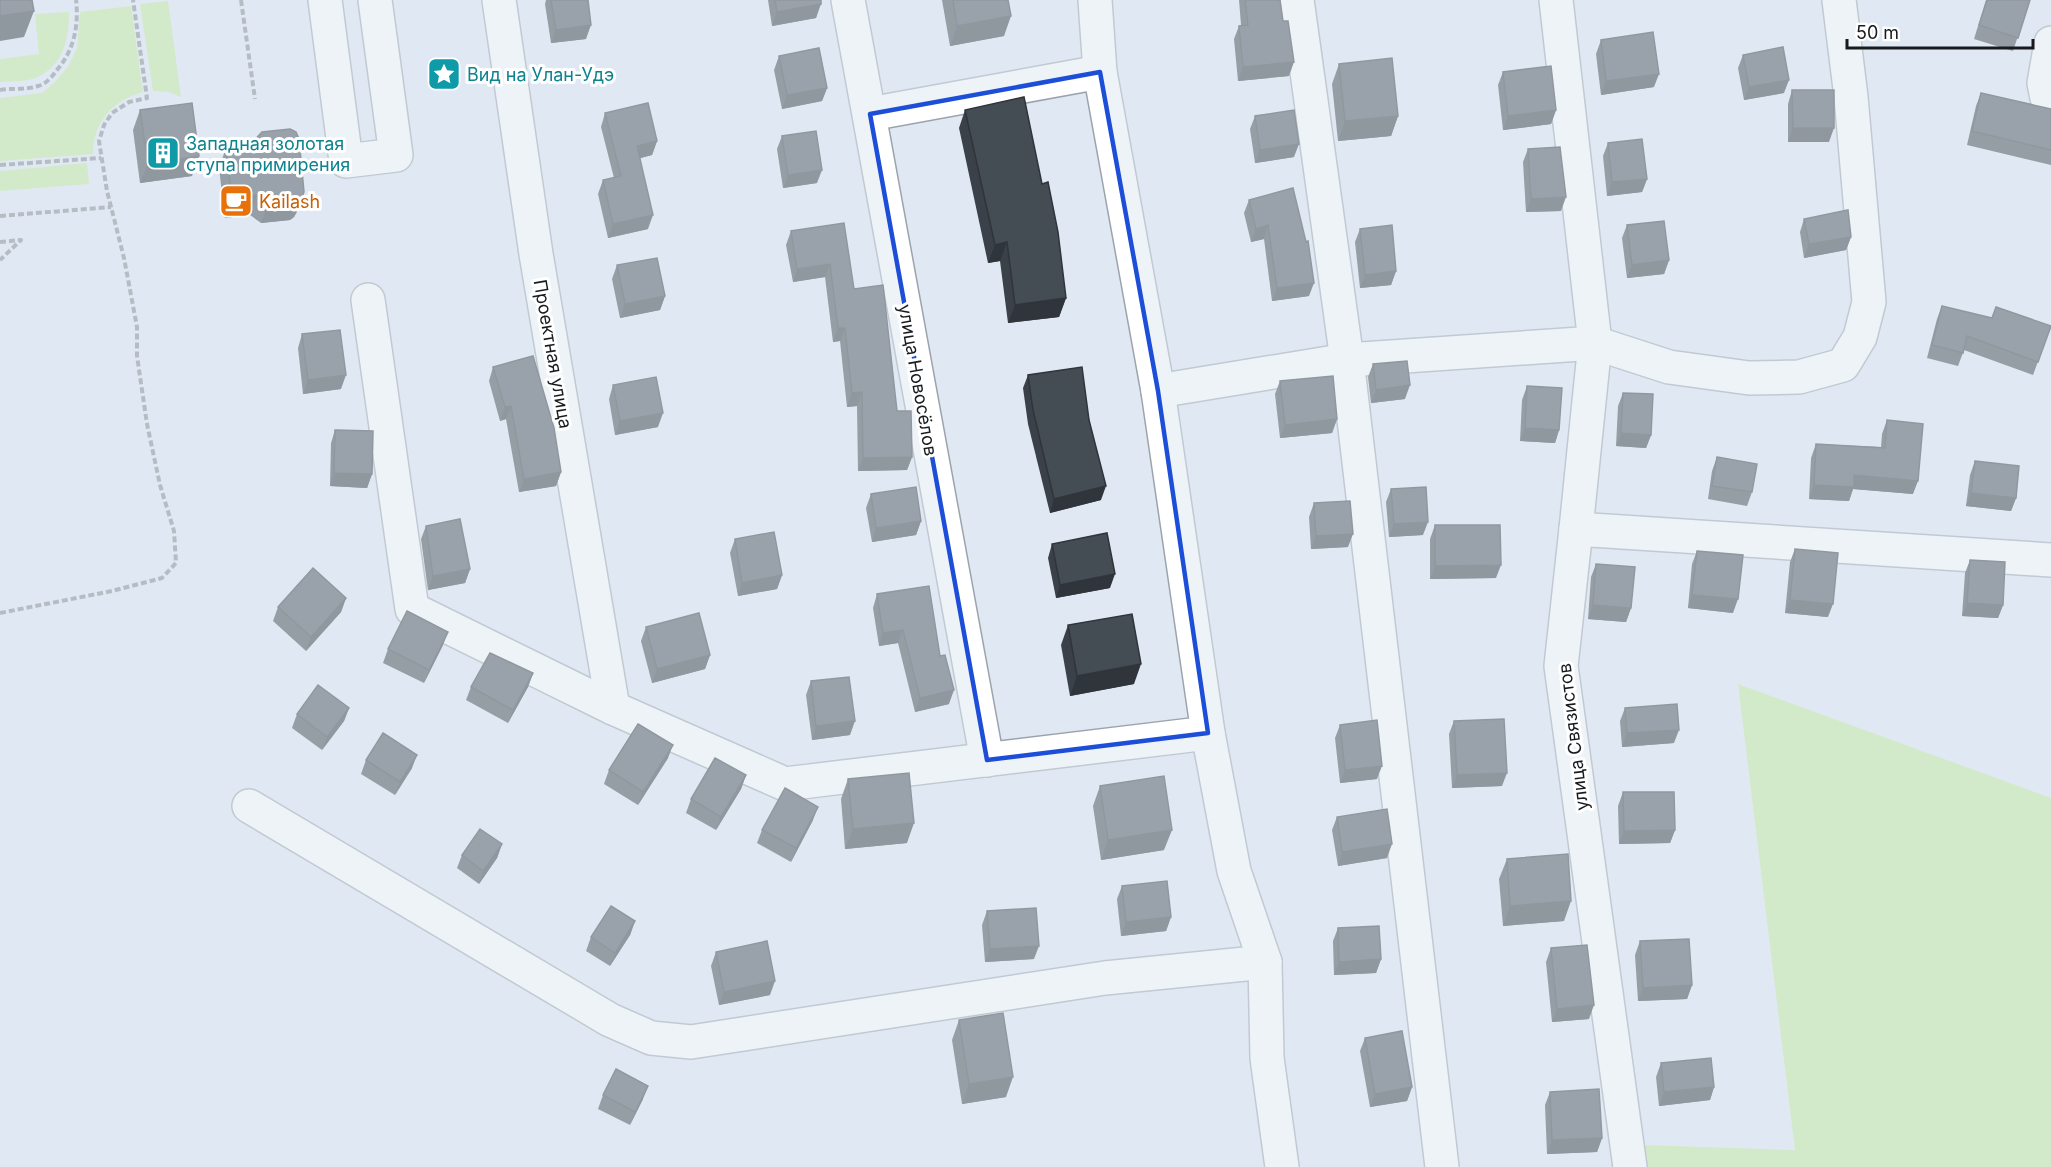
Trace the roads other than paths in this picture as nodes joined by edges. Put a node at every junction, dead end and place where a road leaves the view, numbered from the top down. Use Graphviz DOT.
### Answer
graph roads {
  1 [pos="325,0"];
  2 [pos="375,0"];
  3 [pos="499,0"];
  4 [pos="848,0"];
  5 [pos="1095,0"];
  6 [pos="1297,0"];
  7 [pos="1556,0"];
  8 [pos="1839,0"];
  9 [pos="2051,43"];
  10 [pos="1100,72"];
  11 [pos="2051,101"];
  12 [pos="870,114"];
  13 [pos="368,300"];
  14 [pos="1595,343"];
  15 [pos="1347,360"];
  16 [pos="1158,392"];
  17 [pos="1576,529"];
  18 [pos="2051,560"];
  19 [pos="613,708"];
  20 [pos="1208,734"];
  21 [pos="987,760"];
  22 [pos="249,806"];
  23 [pos="1265,962"];
  24 [pos="1282,1167"];
  25 [pos="1442,1167"];
  26 [pos="1630,1167"];
  1 -- 2 [label="street"];
  3 -- 19 [label="street, Проектная улица"];
  4 -- 12 [label="street, улица Новосёлов"];
  5 -- 10 [label="street"];
  6 -- 15 [label="street"];
  7 -- 14 [label="street, улица Связистов"];
  8 -- 14 [label="street"];
  9 -- 11 [label="street"];
  10 -- 12 [label="street"];
  10 -- 16 [label="street"];
  12 -- 21 [label="street, улица Новосёлов"];
  13 -- 19 [label="street"];
  14 -- 15 [label="street"];
  14 -- 17 [label="street, улица Связистов"];
  15 -- 16 [label="street"];
  15 -- 25 [label="street"];
  16 -- 20 [label="street"];
  17 -- 18 [label="street"];
  17 -- 26 [label="street, улица Связистов"];
  19 -- 21 [label="street"];
  20 -- 21 [label="street"];
  20 -- 23 [label="street"];
  22 -- 23 [label="street"];
  23 -- 24 [label="street"];
}
